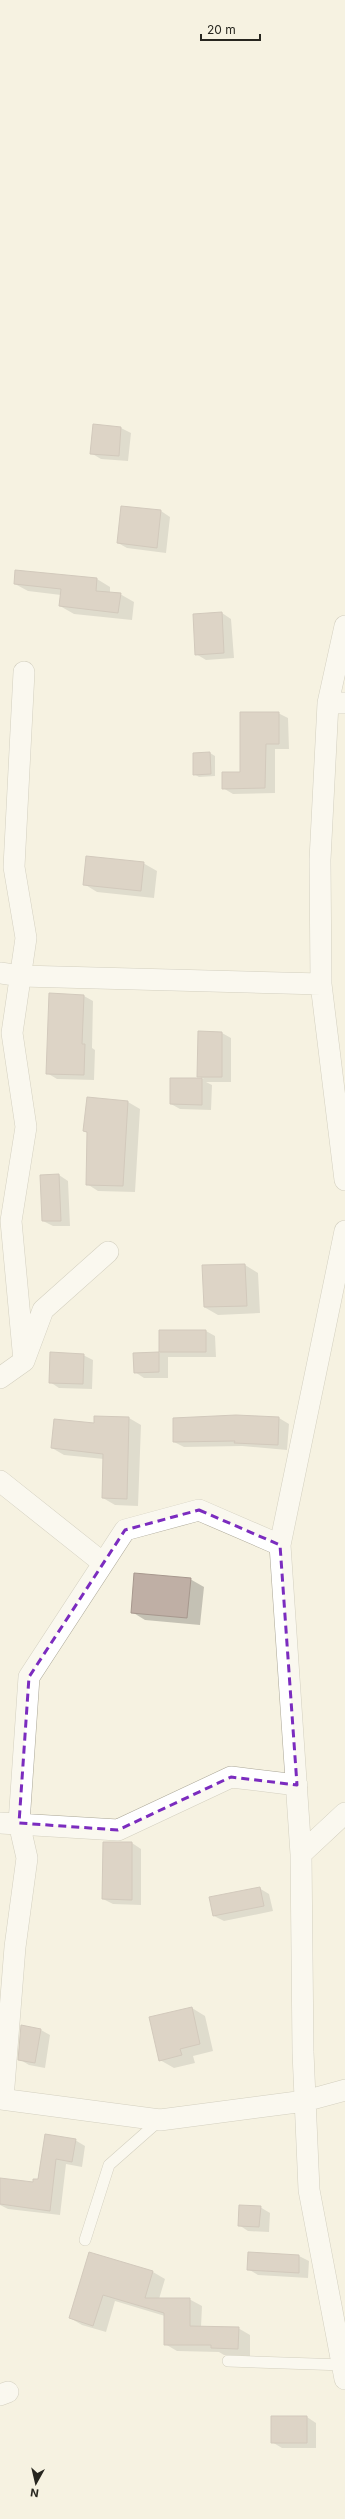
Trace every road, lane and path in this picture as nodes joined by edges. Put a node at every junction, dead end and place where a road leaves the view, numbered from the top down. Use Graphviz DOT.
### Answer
graph roads {
  1 [pos="345,626"];
  2 [pos="24,672"];
  3 [pos="337,703"];
  4 [pos="0,973"];
  5 [pos="21,976"];
  6 [pos="321,984"];
  7 [pos="345,1180"];
  8 [pos="6,1222"];
  9 [pos="345,1231"];
  10 [pos="108,1252"];
  11 [pos="24,1361"];
  12 [pos="0,1378"];
  13 [pos="0,1481"];
  14 [pos="280,1545"];
  15 [pos="103,1563"];
  16 [pos="297,1785"];
  17 [pos="345,1813"];
  18 [pos="10,1823"];
  19 [pos="301,1854"];
  20 [pos="345,2090"];
  21 [pos="2,2099"];
  22 [pos="305,2101"];
  23 [pos="160,2120"];
  24 [pos="84,2240"];
  25 [pos="228,2361"];
  26 [pos="344,2372"];
  1 -- 3 [label="street"];
  2 -- 5 [label="street"];
  3 -- 6 [label="street"];
  4 -- 5 [label="street"];
  5 -- 6 [label="street"];
  5 -- 8 [label="street"];
  6 -- 7 [label="street"];
  8 -- 11 [label="street"];
  9 -- 14 [label="street"];
  10 -- 11 [label="street"];
  11 -- 12 [label="street"];
  13 -- 15 [label="street"];
  14 -- 15 [label="street"];
  14 -- 16 [label="street"];
  15 -- 18 [label="street"];
  16 -- 18 [label="street"];
  16 -- 19 [label="street"];
  17 -- 19 [label="street"];
  18 -- 21 [label="street"];
  19 -- 22 [label="street"];
  20 -- 22 [label="street"];
  21 -- 23 [label="street"];
  22 -- 23 [label="street"];
  22 -- 26 [label="street"];
  23 -- 24 [label="lane"];
  25 -- 26 [label="lane"];
}
